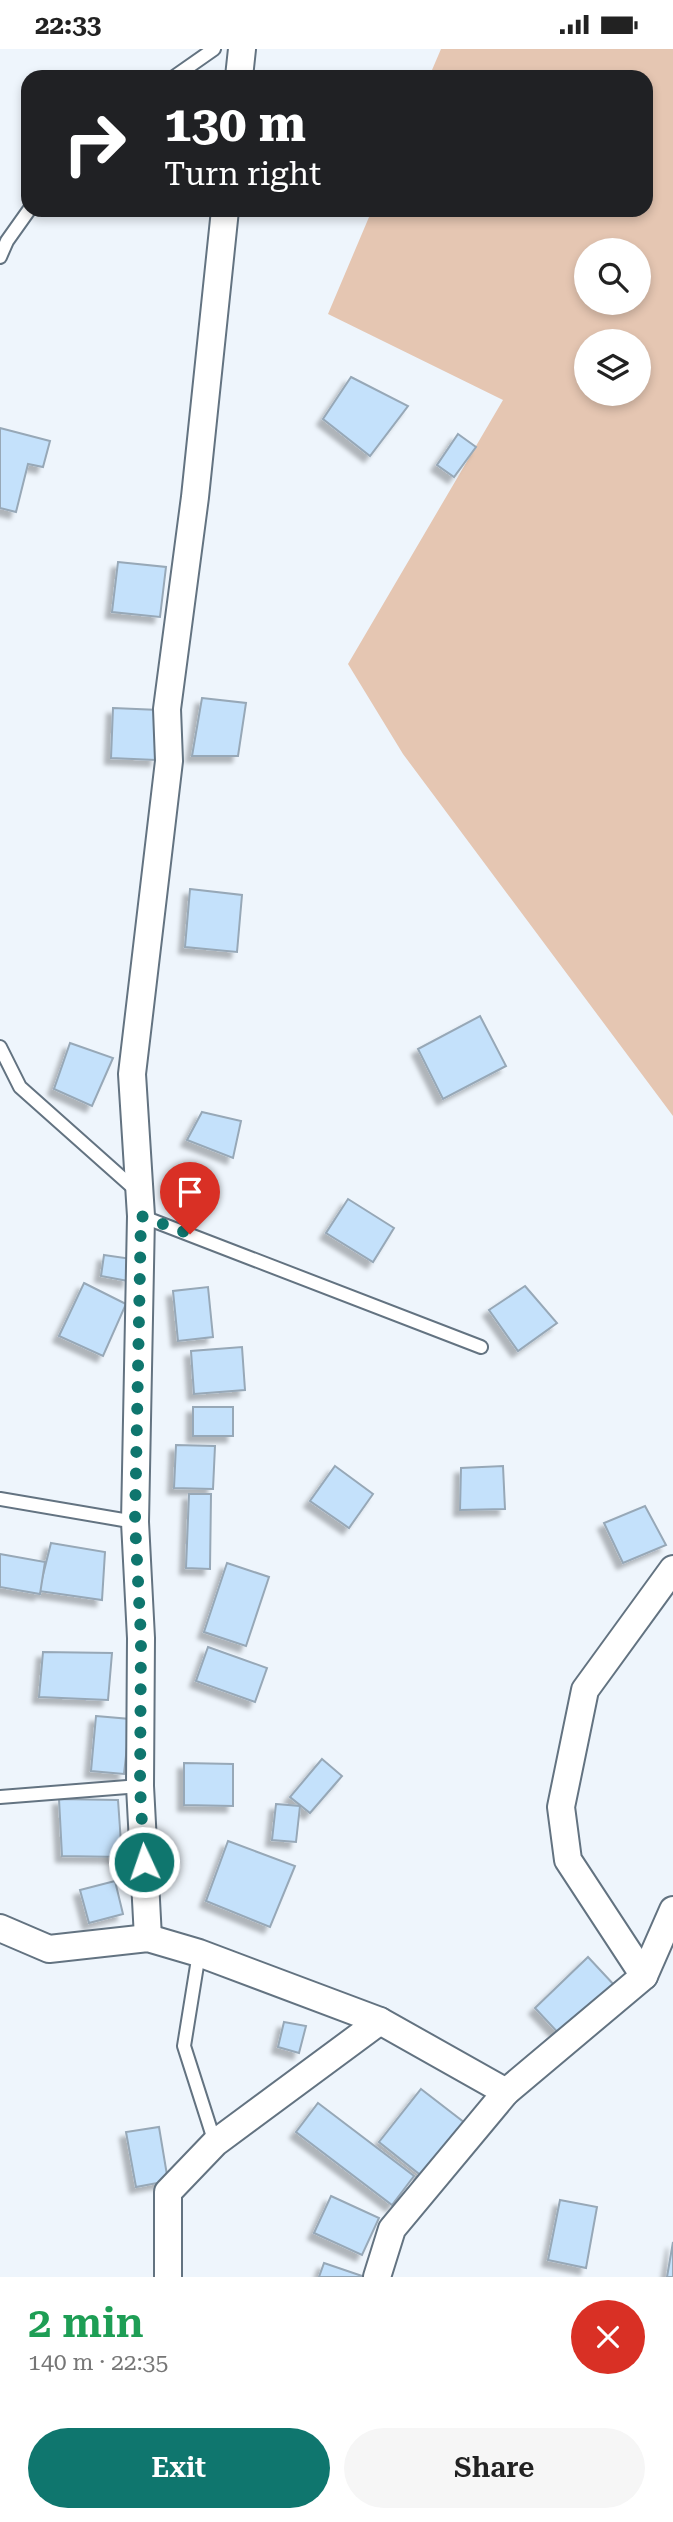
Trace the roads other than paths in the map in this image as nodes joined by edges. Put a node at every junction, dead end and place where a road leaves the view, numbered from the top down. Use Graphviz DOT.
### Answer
graph roads {
  1 [pos="214,49"];
  2 [pos="242,49"];
  3 [pos="184,70"];
  4 [pos="240,70"];
  5 [pos="24,217"];
  6 [pos="224,217"];
  7 [pos="0,257"];
  8 [pos="0,1047"];
  9 [pos="141,1205"];
  10 [pos="481,1347"];
  11 [pos="0,1499"];
  12 [pos="135,1522"];
  13 [pos="673,1569"];
  14 [pos="140,1786"];
  15 [pos="0,1797"];
  16 [pos="673,1910"];
  17 [pos="0,1928"];
  18 [pos="148,1938"];
  19 [pos="199,1953"];
  20 [pos="644,1976"];
  21 [pos="380,2021"];
  22 [pos="506,2092"];
  23 [pos="215,2143"];
  24 [pos="168,2277"];
  25 [pos="377,2277"];
  1 -- 3 [label="lane"];
  2 -- 4 [label="street"];
  5 -- 7 [label="lane"];
  6 -- 9 [label="street"];
  8 -- 9 [label="lane"];
  9 -- 10 [label="lane"];
  9 -- 12 [label="street"];
  11 -- 12 [label="lane"];
  12 -- 14 [label="street"];
  13 -- 20 [label="street"];
  14 -- 15 [label="lane"];
  14 -- 18 [label="street"];
  16 -- 20 [label="street"];
  17 -- 18 [label="street"];
  18 -- 19 [label="street"];
  19 -- 21 [label="street"];
  19 -- 23 [label="lane"];
  20 -- 22 [label="street"];
  21 -- 22 [label="street"];
  21 -- 23 [label="street"];
  22 -- 25 [label="street"];
  23 -- 24 [label="street"];
}
